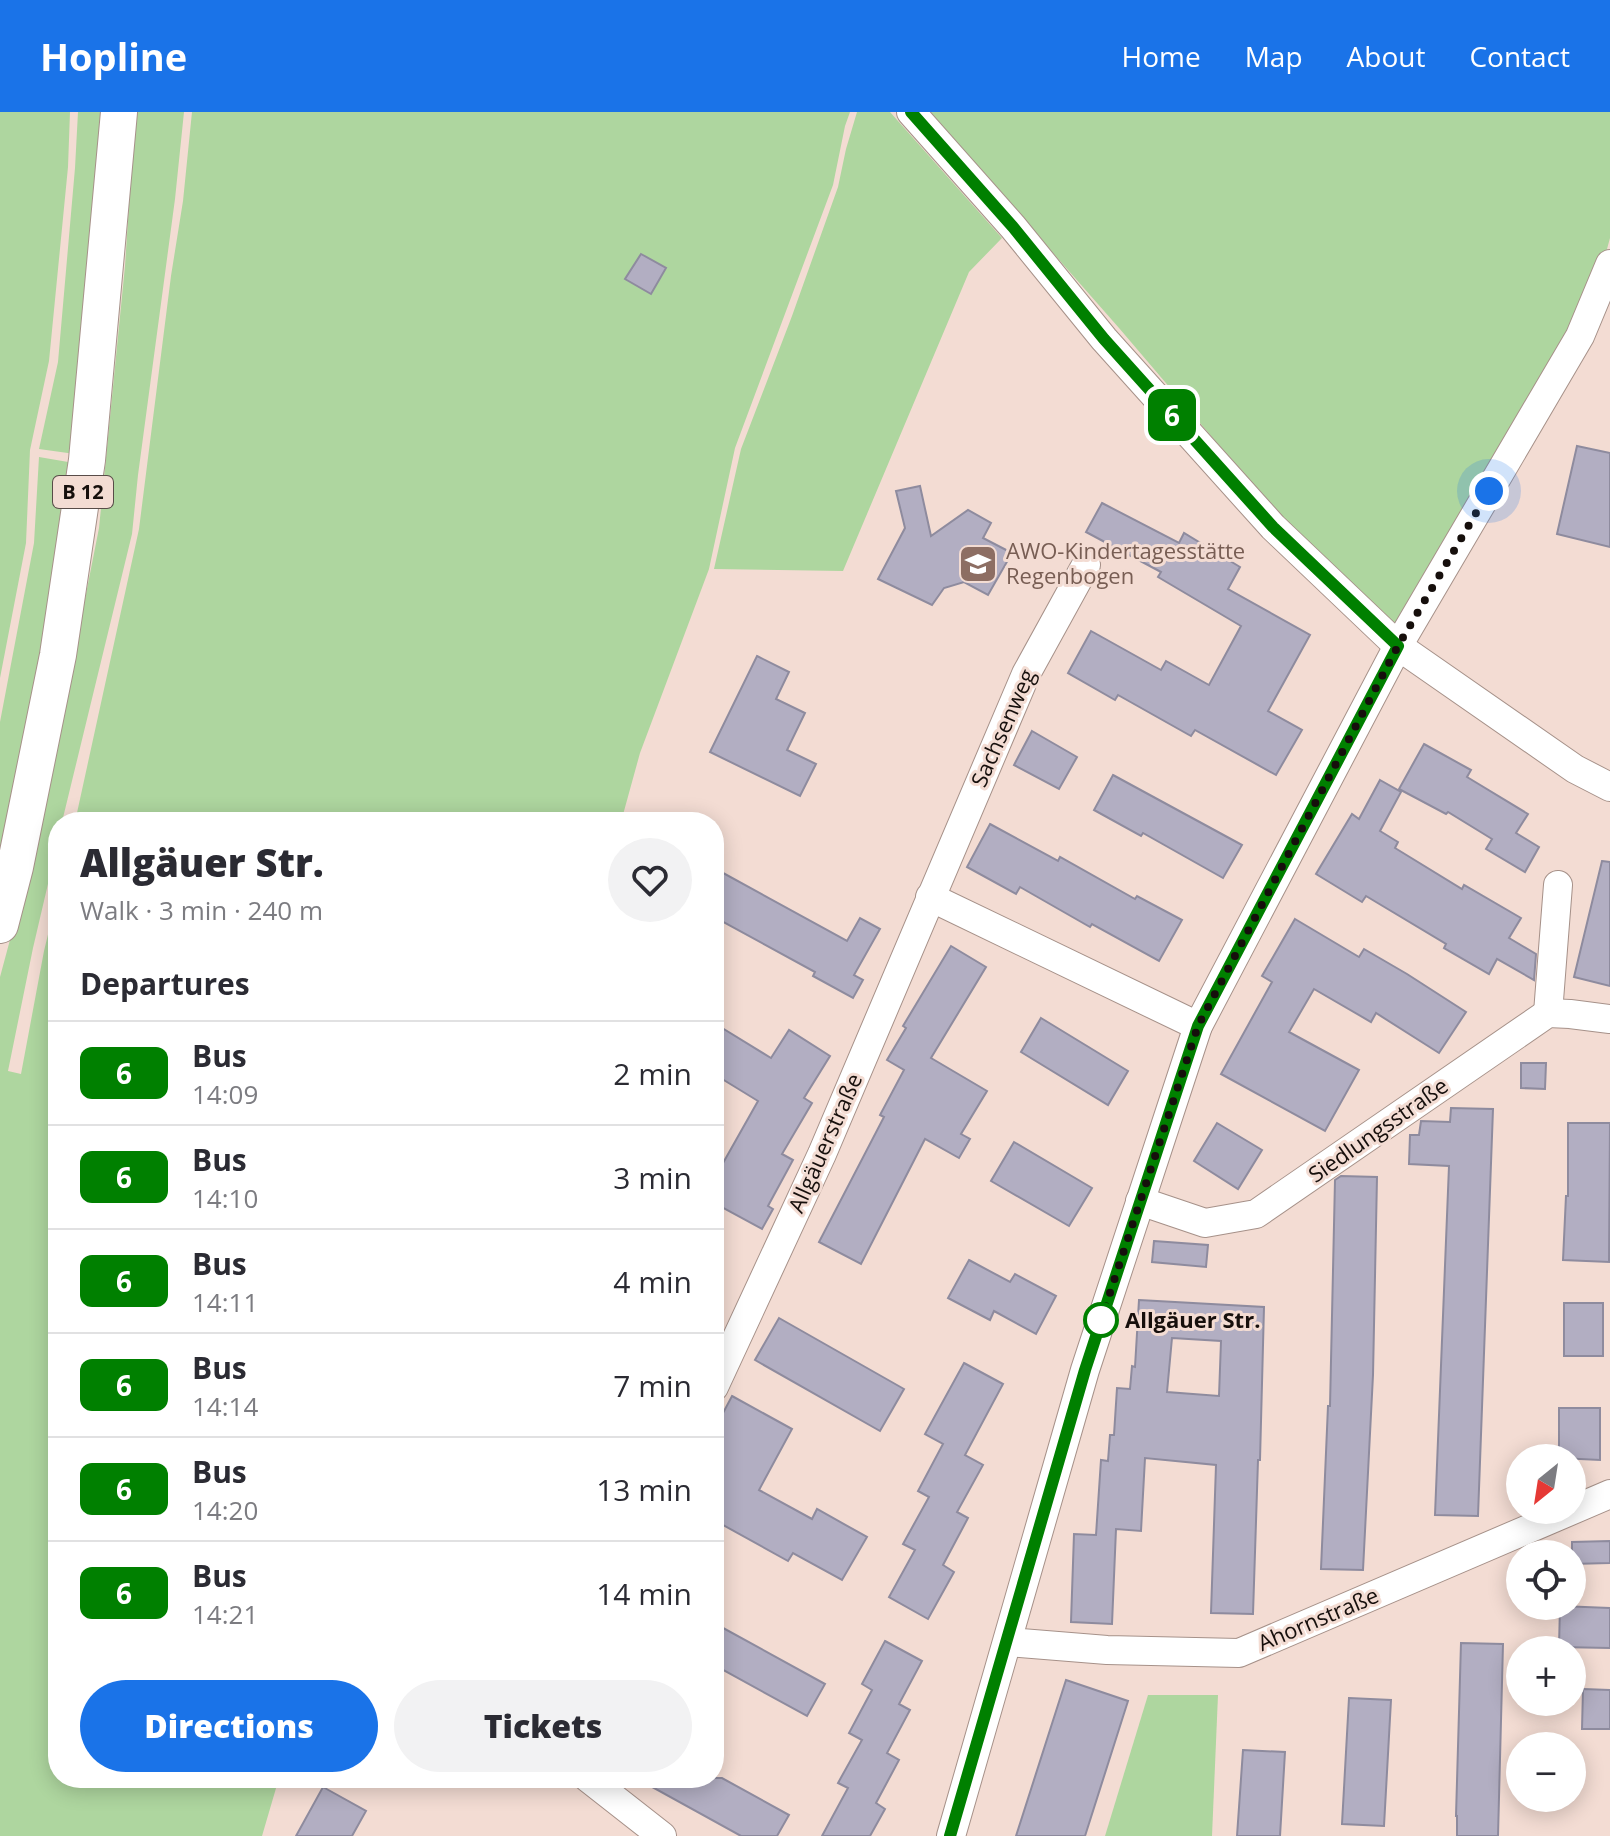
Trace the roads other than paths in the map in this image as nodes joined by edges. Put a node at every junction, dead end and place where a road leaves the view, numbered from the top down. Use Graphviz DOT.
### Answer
graph roads {
  1 [pos="119,112"];
  2 [pos="911,112"];
  3 [pos="1610,264"];
  4 [pos="1086,565"];
  5 [pos="1398,646"];
  6 [pos="1610,787"];
  7 [pos="1558,885"];
  8 [pos="930,897"];
  9 [pos="0,925"];
  10 [pos="1548,1013"];
  11 [pos="1610,1019"];
  12 [pos="1198,1026"];
  13 [pos="1140,1201"];
  14 [pos="724,1365"];
  15 [pos="1610,1494"];
  16 [pos="1008,1642"];
  17 [pos="601,1788"];
  18 [pos="662,1836"];
  19 [pos="951,1836"];
  1 -- 9 [label="main road, B 12"];
  2 -- 5 [label="street"];
  3 -- 5 [label="street"];
  4 -- 8 [label="street, Sachsenweg"];
  5 -- 6 [label="street"];
  5 -- 12 [label="street"];
  7 -- 10 [label="street"];
  8 -- 12 [label="street"];
  8 -- 14 [label="street, Allgäuerstraße"];
  10 -- 11 [label="street"];
  10 -- 13 [label="street, Siedlungsstraße"];
  12 -- 13 [label="street"];
  13 -- 16 [label="street"];
  15 -- 16 [label="street, Ahornstraße"];
  16 -- 19 [label="street"];
  17 -- 18 [label="street"];
}
